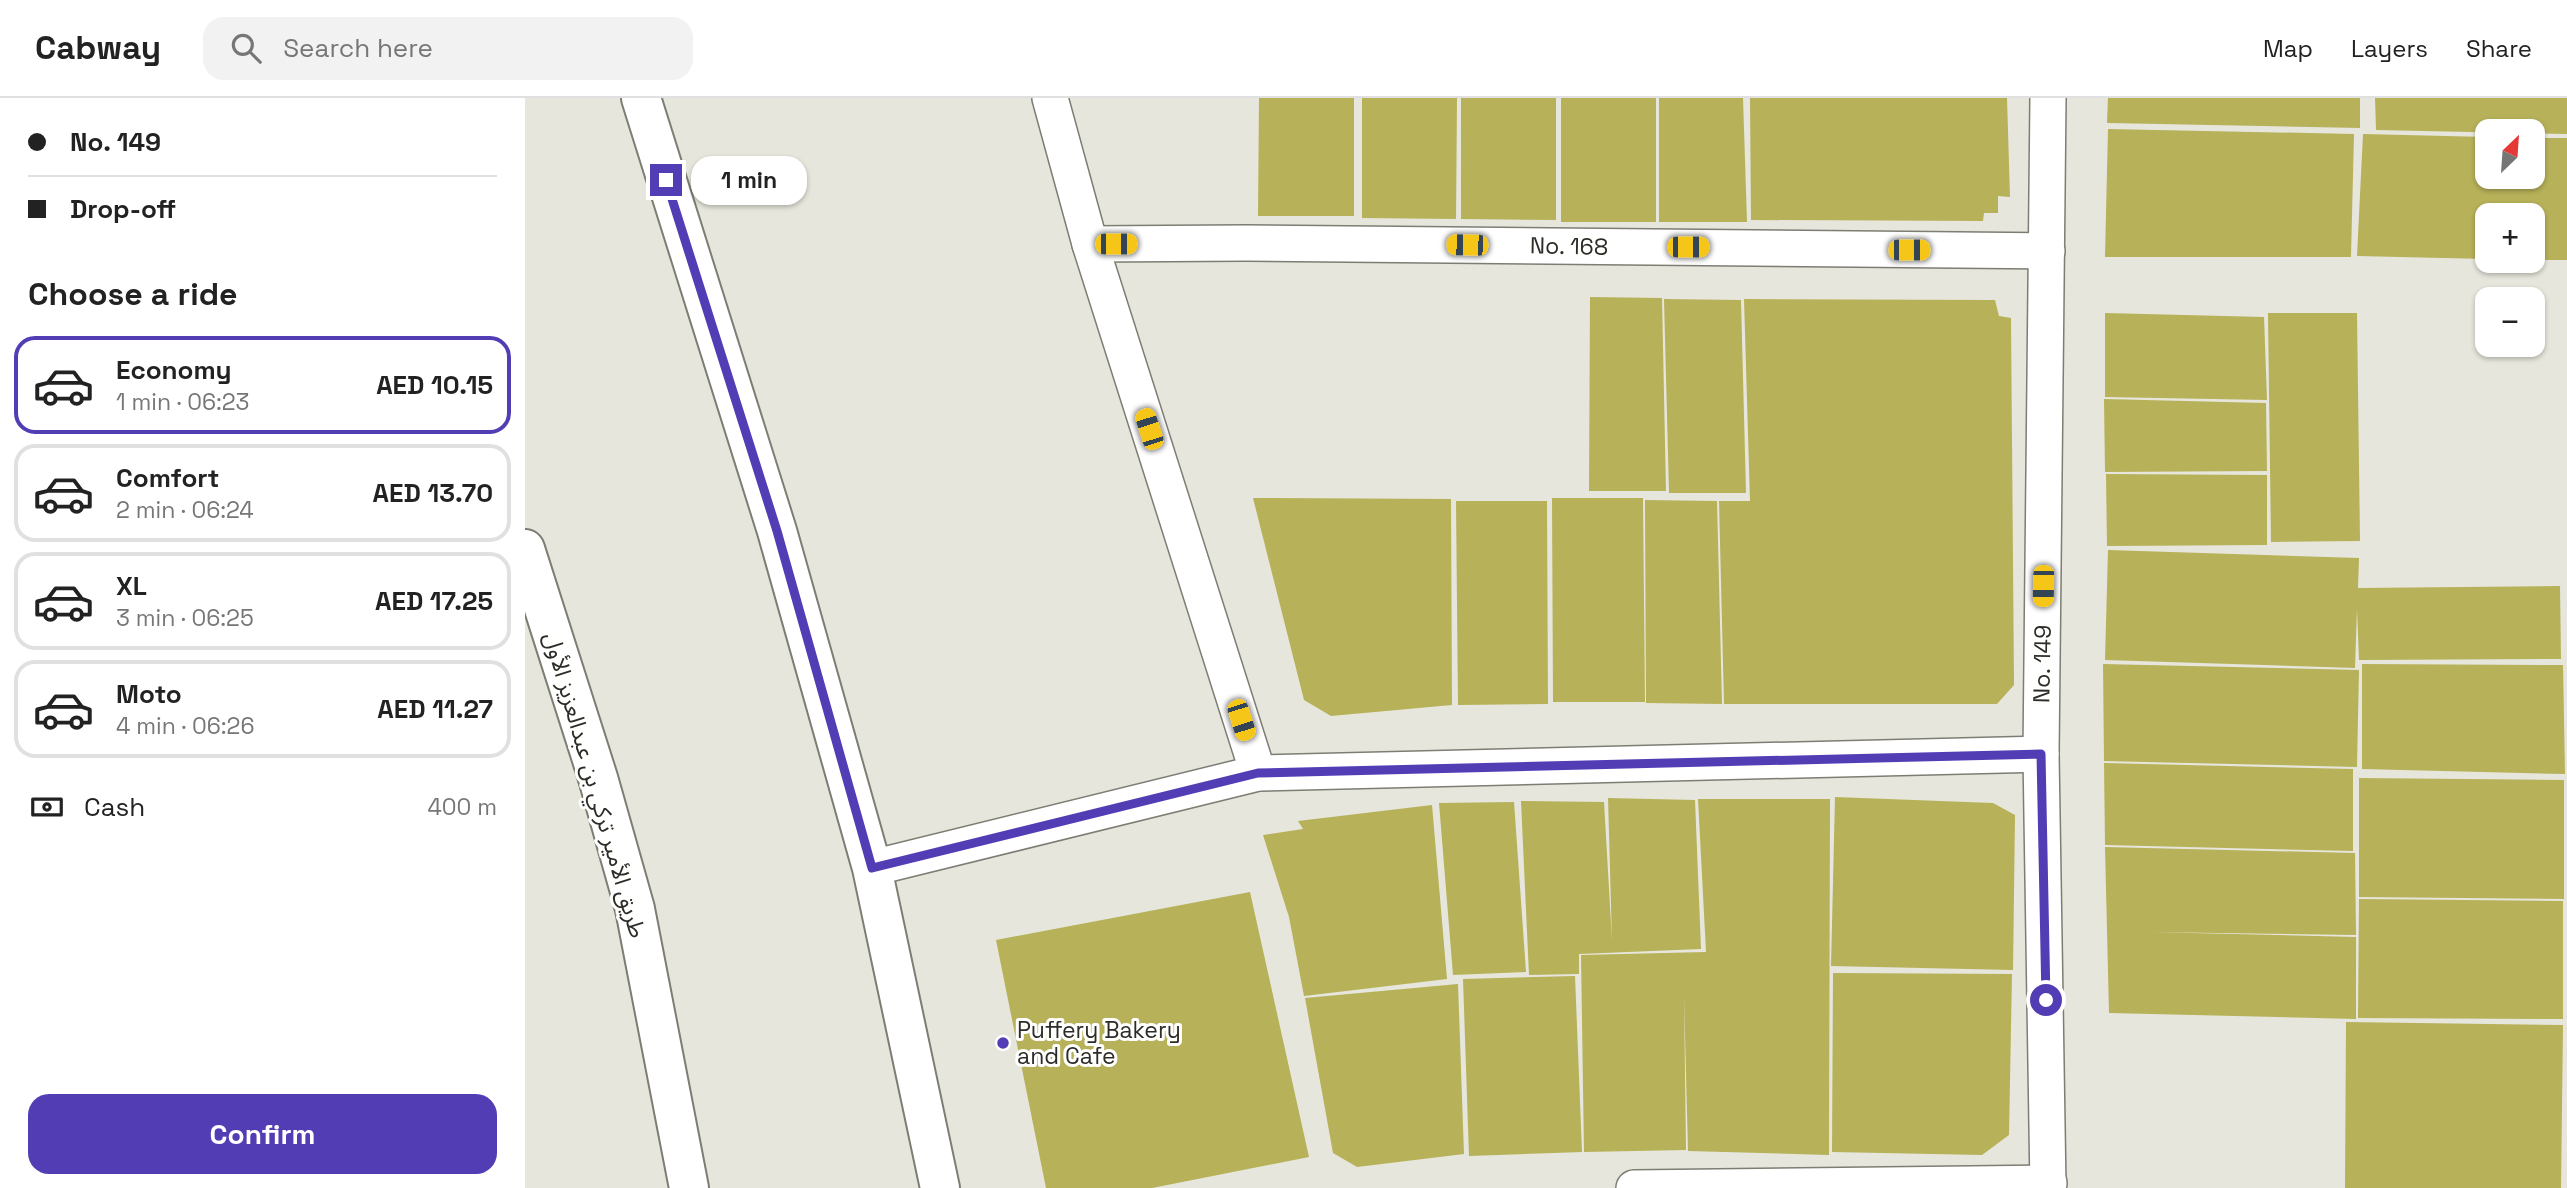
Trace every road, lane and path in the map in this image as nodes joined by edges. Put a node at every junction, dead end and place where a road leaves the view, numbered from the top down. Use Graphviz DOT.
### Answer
graph roads {
  1 [pos="641,98"];
  2 [pos="1050,98"];
  3 [pos="2048,98"];
  4 [pos="1090,244"];
  5 [pos="2047,251"];
  6 [pos="525,549"];
  7 [pos="2041,754"];
  8 [pos="1258,773"];
  9 [pos="872,868"];
  10 [pos="2049,1185"];
  11 [pos="689,1188"];
  12 [pos="940,1188"];
  13 [pos="1634,1188"];
  1 -- 9 [label="main road"];
  2 -- 4 [label="street"];
  3 -- 5 [label="street, No. 149"];
  4 -- 5 [label="street, No. 168"];
  4 -- 8 [label="street"];
  5 -- 7 [label="street, No. 149"];
  6 -- 11 [label="main road, طريق الأمير تركي بن عبدالعزيز الأول"];
  7 -- 8 [label="street"];
  7 -- 10 [label="street, No. 149"];
  8 -- 9 [label="street"];
  9 -- 12 [label="main road"];
  10 -- 13 [label="street"];
}
